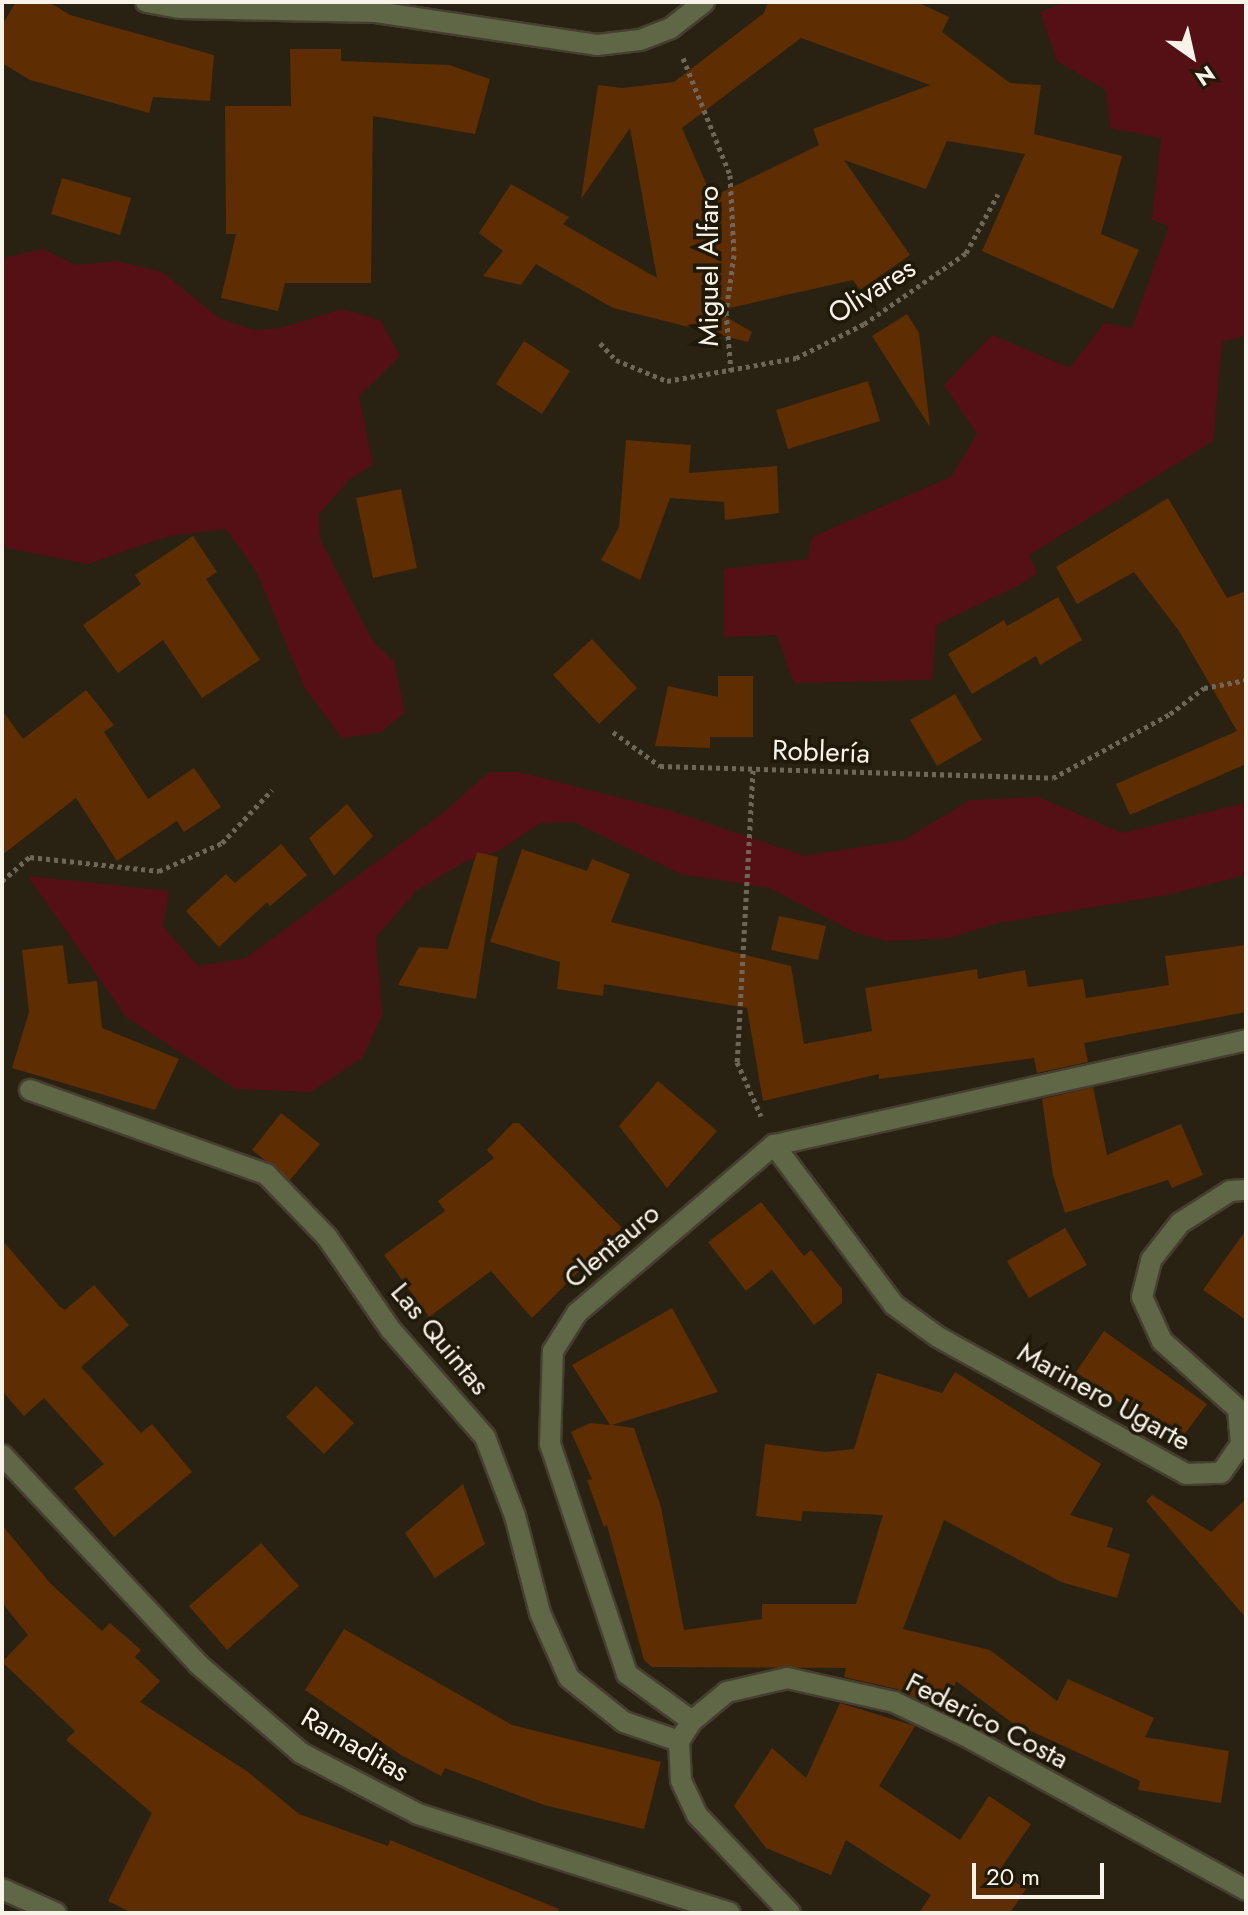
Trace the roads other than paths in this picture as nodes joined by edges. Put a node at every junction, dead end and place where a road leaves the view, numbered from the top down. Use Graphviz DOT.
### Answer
graph roads {
  1 [pos="146,2"];
  2 [pos="704,2"];
  3 [pos="1246,1040"];
  4 [pos="30,1090"];
  5 [pos="774,1145"];
  6 [pos="1246,1190"];
  7 [pos="2,1455"];
  8 [pos="692,1721"];
  9 [pos="679,1741"];
  10 [pos="2,1889"];
  11 [pos="1246,1890"];
  12 [pos="56,1913"];
  13 [pos="730,1913"];
  14 [pos="790,1913"];
  1 -- 2 [label="street"];
  3 -- 5 [label="street, Clentauro"];
  4 -- 9 [label="street, Las Quintas"];
  5 -- 6 [label="street, Marinero Ugarte"];
  5 -- 8 [label="street, Clentauro"];
  7 -- 13 [label="street, Ramaditas"];
  8 -- 9 [label="street"];
  8 -- 11 [label="street, Federico Costa"];
  9 -- 14 [label="street"];
  10 -- 12 [label="street"];
}
